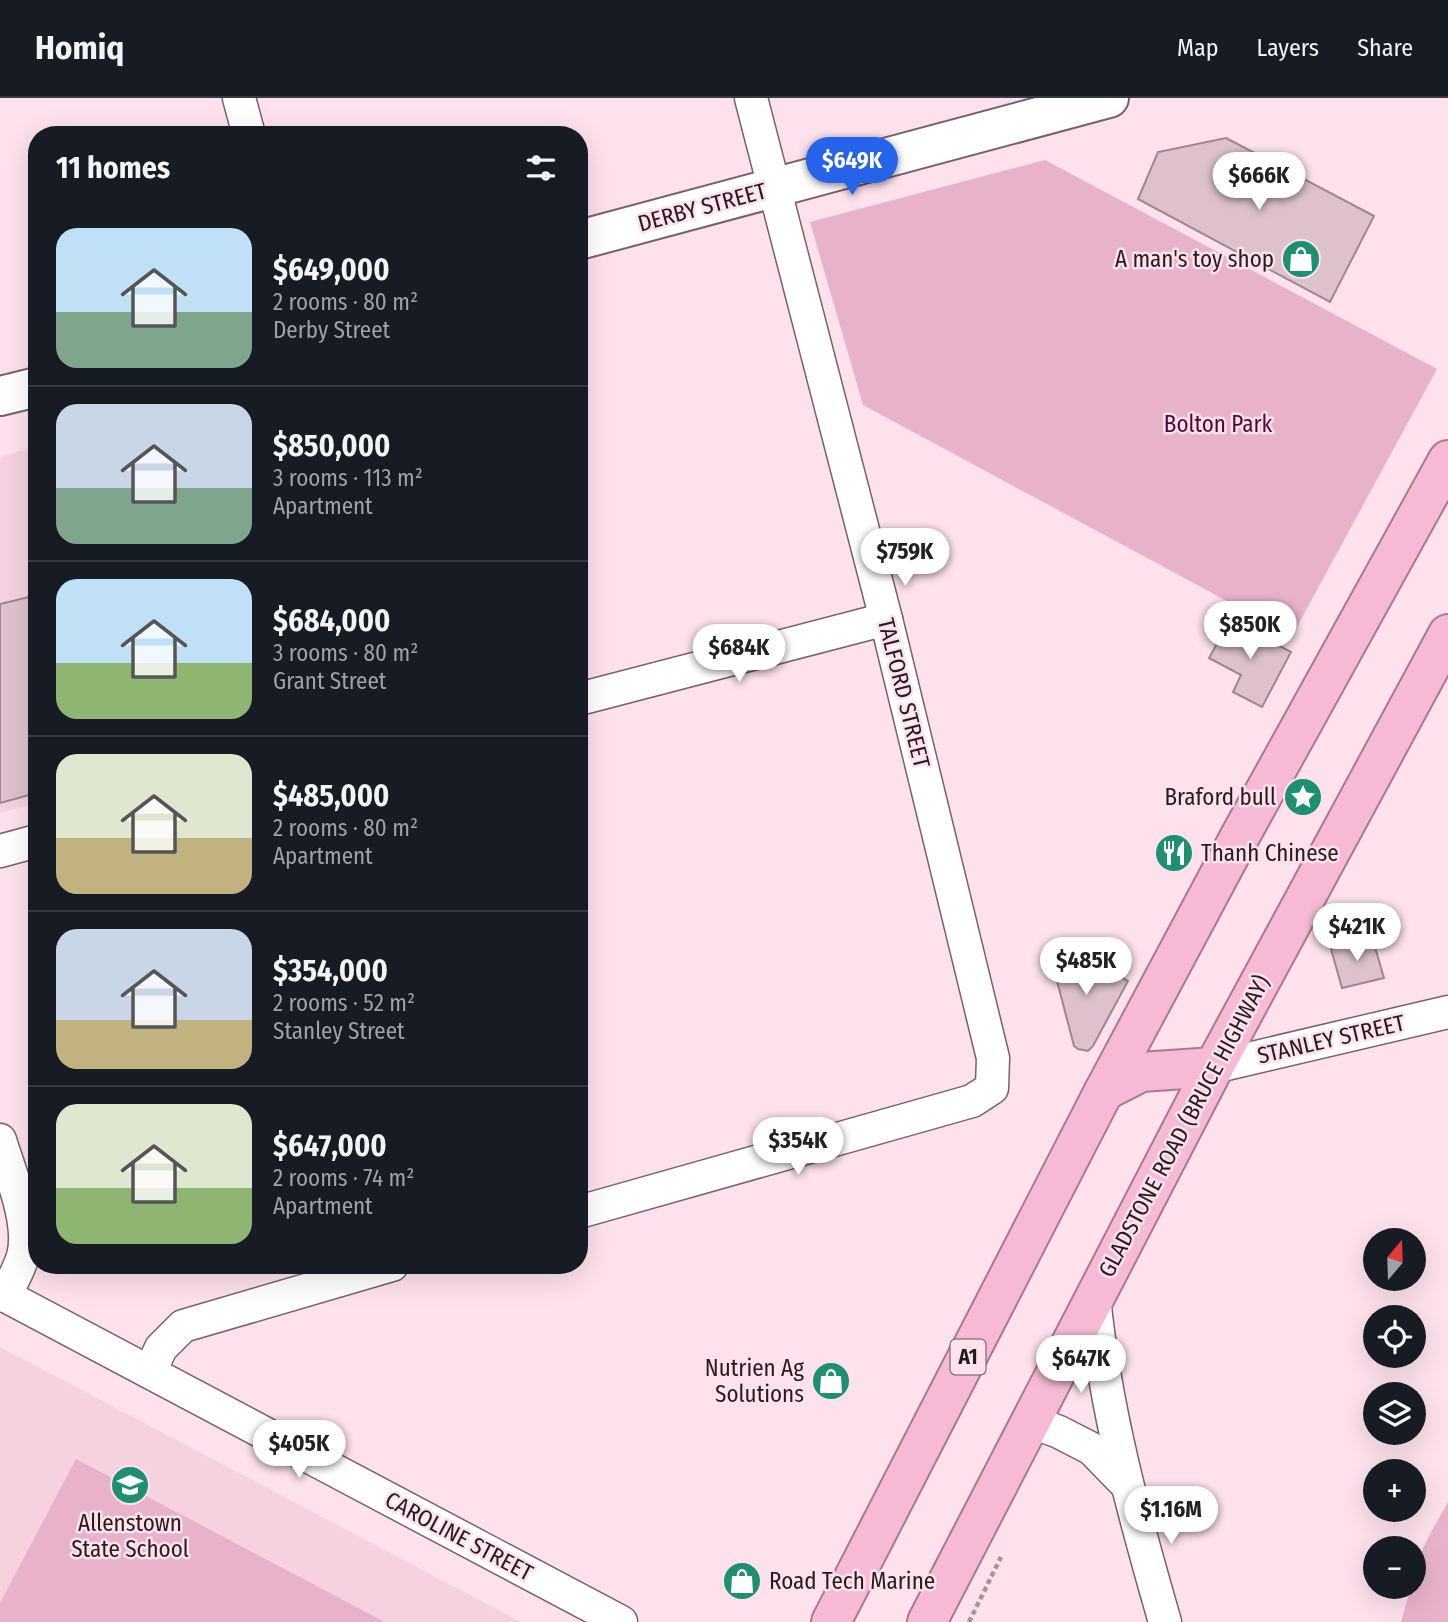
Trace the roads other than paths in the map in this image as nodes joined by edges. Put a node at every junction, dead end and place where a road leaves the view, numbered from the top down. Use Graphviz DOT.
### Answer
graph roads {
  1 [pos="239,98"];
  2 [pos="751,98"];
  3 [pos="1110,98"];
  4 [pos="247,126"];
  5 [pos="775,187"];
  6 [pos="588,238"];
  7 [pos="28,389"];
  8 [pos="0,396"];
  9 [pos="1448,460"];
  10 [pos="886,619"];
  11 [pos="1448,634"];
  12 [pos="588,697"];
  13 [pos="28,843"];
  14 [pos="0,851"];
  15 [pos="1448,1012"];
  16 [pos="1214,1067"];
  17 [pos="1104,1091"];
  18 [pos="0,1140"];
  19 [pos="588,1209"];
  20 [pos="362,1274"];
  21 [pos="2,1294"];
  22 [pos="1094,1297"];
  23 [pos="150,1371"];
  24 [pos="1030,1421"];
  25 [pos="1126,1484"];
  26 [pos="621,1622"];
  27 [pos="831,1622"];
  28 [pos="927,1622"];
  29 [pos="1165,1622"];
  1 -- 4 [label="street"];
  2 -- 5 [label="street, TALFORD STREET"];
  3 -- 5 [label="street, DERBY STREET"];
  5 -- 6 [label="street, DERBY STREET"];
  5 -- 10 [label="street, TALFORD STREET"];
  7 -- 8 [label="street"];
  9 -- 17 [label="highway, A1"];
  10 -- 12 [label="street"];
  10 -- 19 [label="street, TALFORD STREET"];
  11 -- 16 [label="highway, GLADSTONE ROAD (BRUCE HIGHWAY)"];
  13 -- 14 [label="street"];
  15 -- 16 [label="street, STANLEY STREET"];
  16 -- 17 [label="highway"];
  16 -- 22 [label="highway, GLADSTONE ROAD (BRUCE HIGHWAY)"];
  17 -- 27 [label="highway, A1"];
  18 -- 21 [label="street"];
  20 -- 23 [label="street"];
  21 -- 23 [label="street, CAROLINE STREET"];
  22 -- 24 [label="highway, GLADSTONE ROAD (BRUCE HIGHWAY)"];
  22 -- 25 [label="street"];
  23 -- 26 [label="street, CAROLINE STREET"];
  24 -- 25 [label="street"];
  24 -- 28 [label="highway, GLADSTONE ROAD (BRUCE HIGHWAY)"];
  25 -- 29 [label="street"];
}
